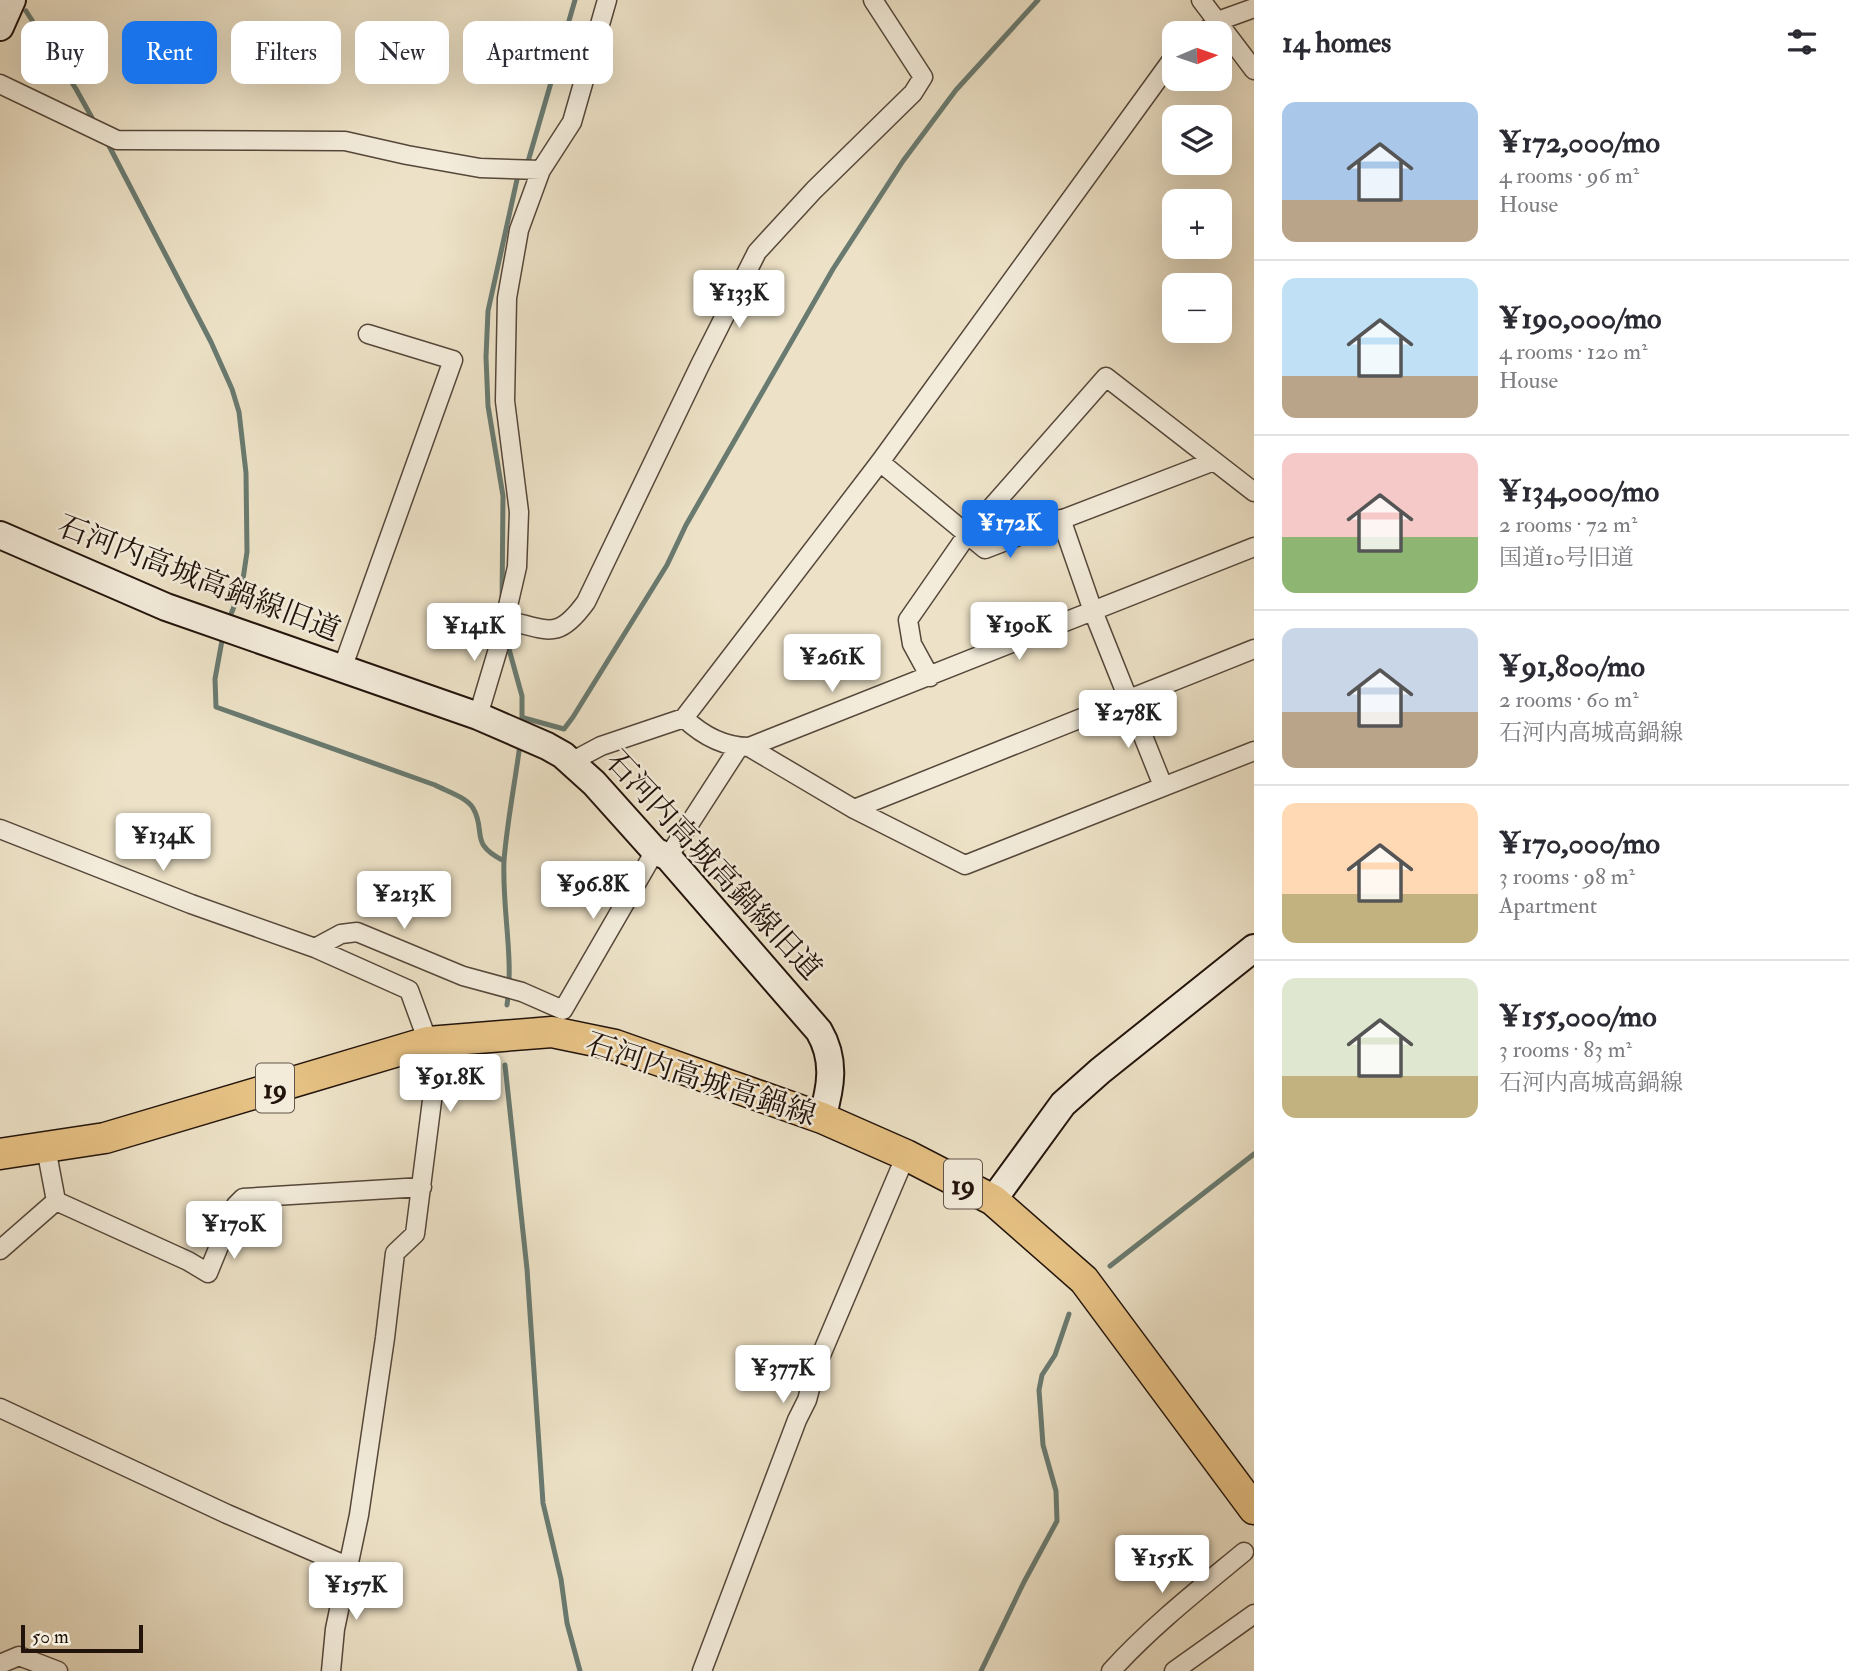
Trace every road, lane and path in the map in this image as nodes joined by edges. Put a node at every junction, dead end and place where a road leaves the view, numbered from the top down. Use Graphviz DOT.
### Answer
graph roads {
  1 [pos="12,0"];
  2 [pos="607,0"];
  3 [pos="873,0"];
  4 [pos="1201,0"];
  5 [pos="1254,8"];
  6 [pos="1218,21"];
  7 [pos="0,27"];
  8 [pos="1232,40"];
  9 [pos="1254,70"];
  10 [pos="1162,74"];
  11 [pos="0,84"];
  12 [pos="541,170"];
  13 [pos="368,334"];
  14 [pos="1214,461"];
  15 [pos="880,462"];
  16 [pos="1254,492"];
  17 [pos="1061,519"];
  18 [pos="0,535"];
  19 [pos="967,535"];
  20 [pos="1254,547"];
  21 [pos="1093,611"];
  22 [pos="505,620"];
  23 [pos="1254,649"];
  24 [pos="342,669"];
  25 [pos="930,677"];
  26 [pos="1128,699"];
  27 [pos="478,716"];
  28 [pos="684,718"];
  29 [pos="744,747"];
  30 [pos="1254,751"];
  31 [pos="571,762"];
  32 [pos="1163,786"];
  33 [pos="854,809"];
  34 [pos="0,829"];
  35 [pos="662,854"];
  36 [pos="315,948"];
  37 [pos="1254,948"];
  38 [pos="428,1042"];
  39 [pos="822,1118"];
  40 [pos="46,1148"];
  41 [pos="0,1154"];
  42 [pos="906,1155"];
  43 [pos="422,1187"];
  44 [pos="993,1200"];
  45 [pos="56,1201"];
  46 [pos="0,1250"];
  47 [pos="0,1408"];
  48 [pos="1251,1498"];
  49 [pos="1244,1552"];
  50 [pos="347,1566"];
  51 [pos="1254,1614"];
  52 [pos="0,1664"];
  53 [pos="58,1671"];
  54 [pos="331,1671"];
  55 [pos="702,1671"];
  56 [pos="1111,1671"];
  57 [pos="1174,1671"];
  1 -- 7 [label="street"];
  2 -- 12 [label="street"];
  3 -- 22 [label="street"];
  4 -- 6 [label="street"];
  5 -- 6 [label="street"];
  8 -- 9 [label="street"];
  10 -- 15 [label="street"];
  11 -- 12 [label="street"];
  12 -- 22 [label="street"];
  13 -- 24 [label="street"];
  14 -- 16 [label="street"];
  14 -- 17 [label="street"];
  14 -- 19 [label="street"];
  15 -- 19 [label="street"];
  15 -- 28 [label="street"];
  17 -- 19 [label="street"];
  17 -- 21 [label="street"];
  18 -- 24 [label="street, 石河内高城高鍋線旧道"];
  19 -- 25 [label="street"];
  20 -- 21 [label="street"];
  21 -- 25 [label="street"];
  21 -- 26 [label="street"];
  22 -- 27 [label="street"];
  23 -- 26 [label="street"];
  24 -- 27 [label="street, 石河内高城高鍋線旧道"];
  25 -- 29 [label="street"];
  26 -- 32 [label="street"];
  26 -- 33 [label="street"];
  27 -- 31 [label="street, 石河内高城高鍋線旧道"];
  28 -- 29 [label="street"];
  28 -- 31 [label="street"];
  29 -- 33 [label="street"];
  29 -- 35 [label="street"];
  30 -- 32 [label="street"];
  31 -- 35 [label="street, 石河内高城高鍋線旧道"];
  32 -- 33 [label="street"];
  34 -- 36 [label="street"];
  35 -- 36 [label="street"];
  35 -- 39 [label="street, 石河内高城高鍋線旧道"];
  36 -- 38 [label="street"];
  37 -- 44 [label="street"];
  38 -- 39 [label="main road, 石河内高城高鍋線 / 19"];
  38 -- 40 [label="main road, 石河内高城高鍋線 / 19"];
  38 -- 43 [label="street"];
  39 -- 42 [label="main road, 石河内高城高鍋線 / 19"];
  40 -- 41 [label="main road, 石河内高城高鍋線 / 19"];
  40 -- 45 [label="street"];
  42 -- 44 [label="main road, 石河内高城高鍋線 / 19"];
  42 -- 55 [label="street"];
  43 -- 45 [label="street"];
  43 -- 50 [label="street"];
  44 -- 48 [label="main road, 石河内高城高鍋線 / 19"];
  45 -- 46 [label="street"];
  47 -- 50 [label="street"];
  49 -- 56 [label="street"];
  50 -- 54 [label="street"];
  51 -- 57 [label="street"];
  52 -- 53 [label="street"];
}
